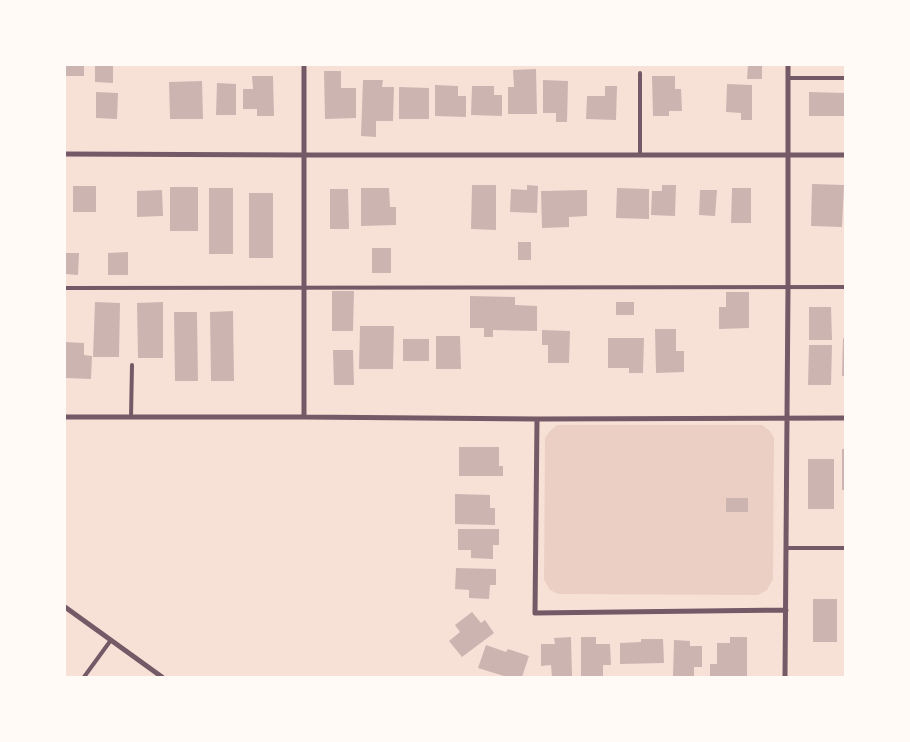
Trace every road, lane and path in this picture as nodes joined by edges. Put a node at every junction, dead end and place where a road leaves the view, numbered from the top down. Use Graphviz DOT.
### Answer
graph roads {
  1 [pos="304,65"];
  2 [pos="788,65"];
  3 [pos="640,73"];
  4 [pos="788,78"];
  5 [pos="845,78"];
  6 [pos="65,154"];
  7 [pos="640,154"];
  8 [pos="787,154"];
  9 [pos="304,155"];
  10 [pos="845,155"];
  11 [pos="788,287"];
  12 [pos="845,287"];
  13 [pos="65,288"];
  14 [pos="304,288"];
  15 [pos="132,365"];
  16 [pos="65,417"];
  17 [pos="131,417"];
  18 [pos="304,417"];
  19 [pos="787,418"];
  20 [pos="845,418"];
  21 [pos="537,419"];
  22 [pos="786,548"];
  23 [pos="845,548"];
  24 [pos="65,606"];
  25 [pos="786,610"];
  26 [pos="111,640"];
  27 [pos="84,677"];
  28 [pos="162,677"];
  29 [pos="786,677"];
  1 -- 9 [label="street"];
  2 -- 4 [label="street"];
  3 -- 7 [label="lane"];
  4 -- 5 [label="lane"];
  4 -- 8 [label="street"];
  6 -- 9 [label="street"];
  7 -- 8 [label="street"];
  7 -- 9 [label="street"];
  8 -- 10 [label="street"];
  8 -- 11 [label="street"];
  9 -- 14 [label="street"];
  11 -- 12 [label="lane"];
  11 -- 14 [label="lane"];
  11 -- 19 [label="street"];
  13 -- 14 [label="lane"];
  14 -- 18 [label="street"];
  15 -- 17 [label="lane"];
  16 -- 17 [label="street"];
  17 -- 18 [label="street"];
  18 -- 21 [label="street"];
  19 -- 20 [label="street"];
  19 -- 21 [label="street"];
  19 -- 22 [label="street"];
  21 -- 25 [label="street"];
  22 -- 23 [label="lane"];
  22 -- 25 [label="street"];
  24 -- 26 [label="street"];
  25 -- 29 [label="street"];
  26 -- 27 [label="lane"];
  26 -- 28 [label="street"];
}
